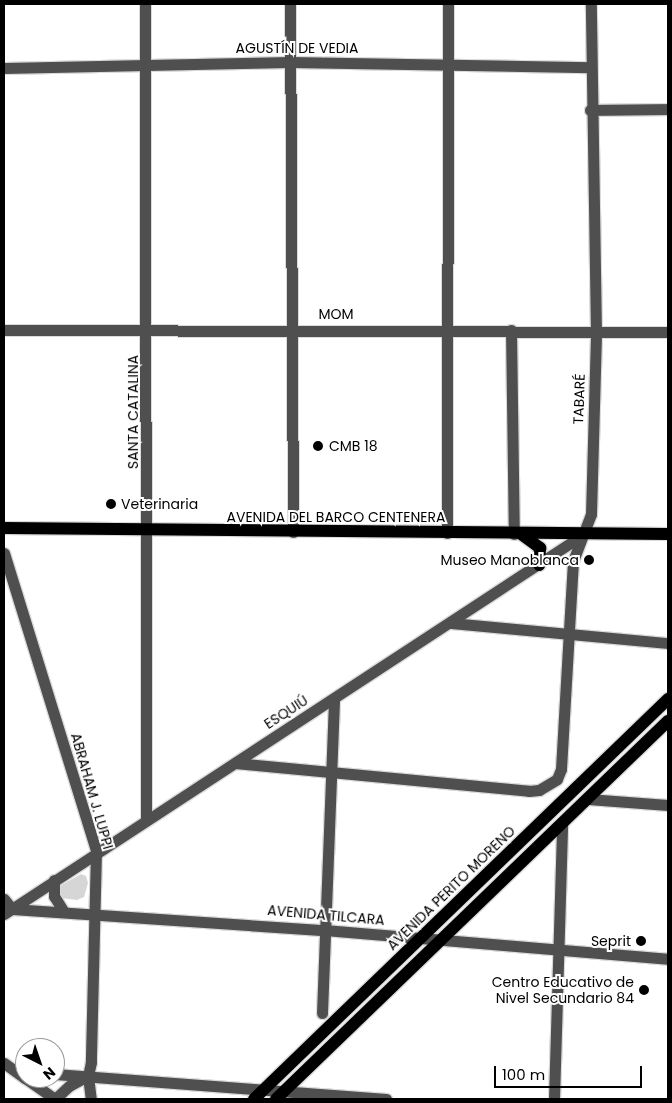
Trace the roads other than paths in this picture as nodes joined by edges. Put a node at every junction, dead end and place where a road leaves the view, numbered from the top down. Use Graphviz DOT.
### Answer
graph roads {
  1 [pos="145,4"];
  2 [pos="290,4"];
  3 [pos="448,4"];
  4 [pos="591,4"];
  5 [pos="290,62"];
  6 [pos="145,63"];
  7 [pos="448,64"];
  8 [pos="591,67"];
  9 [pos="4,68"];
  10 [pos="668,109"];
  11 [pos="590,110"];
  12 [pos="148,329"];
  13 [pos="290,329"];
  14 [pos="4,330"];
  15 [pos="447,330"];
  16 [pos="511,330"];
  17 [pos="668,332"];
  18 [pos="596,333"];
  19 [pos="4,528"];
  20 [pos="147,532"];
  21 [pos="292,532"];
  22 [pos="447,533"];
  23 [pos="518,534"];
  24 [pos="584,534"];
  25 [pos="668,534"];
  26 [pos="4,553"];
  27 [pos="539,565"];
  28 [pos="451,623"];
  29 [pos="567,634"];
  30 [pos="668,643"];
  31 [pos="334,699"];
  32 [pos="668,699"];
  33 [pos="668,721"];
  34 [pos="234,763"];
  35 [pos="330,772"];
  36 [pos="588,799"];
  37 [pos="668,804"];
  38 [pos="146,820"];
  39 [pos="562,824"];
  40 [pos="96,851"];
  41 [pos="54,880"];
  42 [pos="4,899"];
  43 [pos="8,911"];
  44 [pos="64,912"];
  45 [pos="95,914"];
  46 [pos="324,930"];
  47 [pos="420,938"];
  48 [pos="443,940"];
  49 [pos="558,951"];
  50 [pos="668,959"];
  51 [pos="322,1013"];
  52 [pos="4,1063"];
  53 [pos="15,1071"];
  54 [pos="65,1075"];
  55 [pos="88,1076"];
  56 [pos="40,1088"];
  57 [pos="266,1088"];
  58 [pos="286,1090"];
  59 [pos="327,1096"];
  60 [pos="55,1099"];
  61 [pos="90,1099"];
  62 [pos="254,1099"];
  63 [pos="276,1099"];
  64 [pos="386,1099"];
  65 [pos="554,1099"];
  1 -- 6 [label="street, SANTA CATALINA"];
  2 -- 5 [label="street"];
  3 -- 7 [label="street"];
  4 -- 8 [label="street, TABARÉ"];
  5 -- 6 [label="street, AGUSTÍN DE VEDIA"];
  5 -- 7 [label="street, AGUSTÍN DE VEDIA"];
  5 -- 13 [label="street"];
  6 -- 9 [label="street, AGUSTÍN DE VEDIA"];
  6 -- 12 [label="street, SANTA CATALINA"];
  7 -- 8 [label="street, AGUSTÍN DE VEDIA"];
  7 -- 15 [label="street"];
  8 -- 11 [label="street, TABARÉ"];
  10 -- 11 [label="street"];
  11 -- 18 [label="street, TABARÉ"];
  12 -- 13 [label="street, MOM"];
  12 -- 14 [label="street, MOM"];
  12 -- 20 [label="street, SANTA CATALINA"];
  13 -- 15 [label="street, MOM"];
  13 -- 21 [label="street"];
  15 -- 16 [label="street, MOM"];
  15 -- 22 [label="street"];
  16 -- 18 [label="street, MOM"];
  16 -- 23 [label="street"];
  17 -- 18 [label="street, MOM"];
  18 -- 24 [label="street, TABARÉ"];
  19 -- 20 [label="main road, AVENIDA DEL BARCO CENTENERA"];
  20 -- 21 [label="main road, AVENIDA DEL BARCO CENTENERA"];
  20 -- 38 [label="street, SANTA CATALINA"];
  21 -- 22 [label="main road, AVENIDA DEL BARCO CENTENERA"];
  22 -- 23 [label="main road, AVENIDA DEL BARCO CENTENERA"];
  23 -- 24 [label="main road, AVENIDA DEL BARCO CENTENERA"];
  23 -- 27 [label="main road"];
  24 -- 25 [label="main road, AVENIDA DEL BARCO CENTENERA"];
  24 -- 27 [label="street, ESQUIÚ"];
  24 -- 29 [label="street, TABARÉ"];
  26 -- 40 [label="street, ABRAHAM J. LUPPI"];
  27 -- 28 [label="street, ESQUIÚ"];
  28 -- 29 [label="street"];
  28 -- 31 [label="street, ESQUIÚ"];
  29 -- 30 [label="street"];
  29 -- 35 [label="street, TABARÉ"];
  31 -- 34 [label="street, ESQUIÚ"];
  31 -- 35 [label="street"];
  32 -- 47 [label="main road, AVENIDA PERITO MORENO"];
  33 -- 36 [label="main road"];
  34 -- 35 [label="street"];
  34 -- 38 [label="street, ESQUIÚ"];
  35 -- 46 [label="street"];
  36 -- 37 [label="street"];
  36 -- 39 [label="main road"];
  38 -- 40 [label="street, ESQUIÚ"];
  39 -- 48 [label="main road"];
  39 -- 49 [label="street"];
  40 -- 41 [label="street, ESQUIÚ"];
  40 -- 45 [label="street, ABRAHAM J. LUPPI"];
  41 -- 43 [label="street, ESQUIÚ"];
  41 -- 44 [label="street"];
  42 -- 43 [label="street"];
  43 -- 44 [label="street, AVENIDA TILCARA"];
  44 -- 45 [label="street, AVENIDA TILCARA"];
  45 -- 46 [label="street, AVENIDA TILCARA"];
  45 -- 55 [label="street, ABRAHAM J. LUPPI"];
  46 -- 47 [label="street, AVENIDA TILCARA"];
  46 -- 51 [label="street"];
  47 -- 48 [label="street, AVENIDA TILCARA"];
  47 -- 57 [label="main road, AVENIDA PERITO MORENO"];
  48 -- 49 [label="street, AVENIDA TILCARA"];
  48 -- 58 [label="main road"];
  49 -- 50 [label="street, AVENIDA TILCARA"];
  49 -- 65 [label="street"];
  52 -- 53 [label="street"];
  54 -- 55 [label="street"];
  55 -- 57 [label="street"];
  55 -- 60 [label="street"];
  55 -- 61 [label="street, ABRAHAM J. LUPPI"];
  56 -- 60 [label="street"];
  57 -- 58 [label="street"];
  57 -- 62 [label="main road, AVENIDA PERITO MORENO"];
  58 -- 59 [label="street"];
  58 -- 63 [label="main road"];
  59 -- 64 [label="street"];
}
